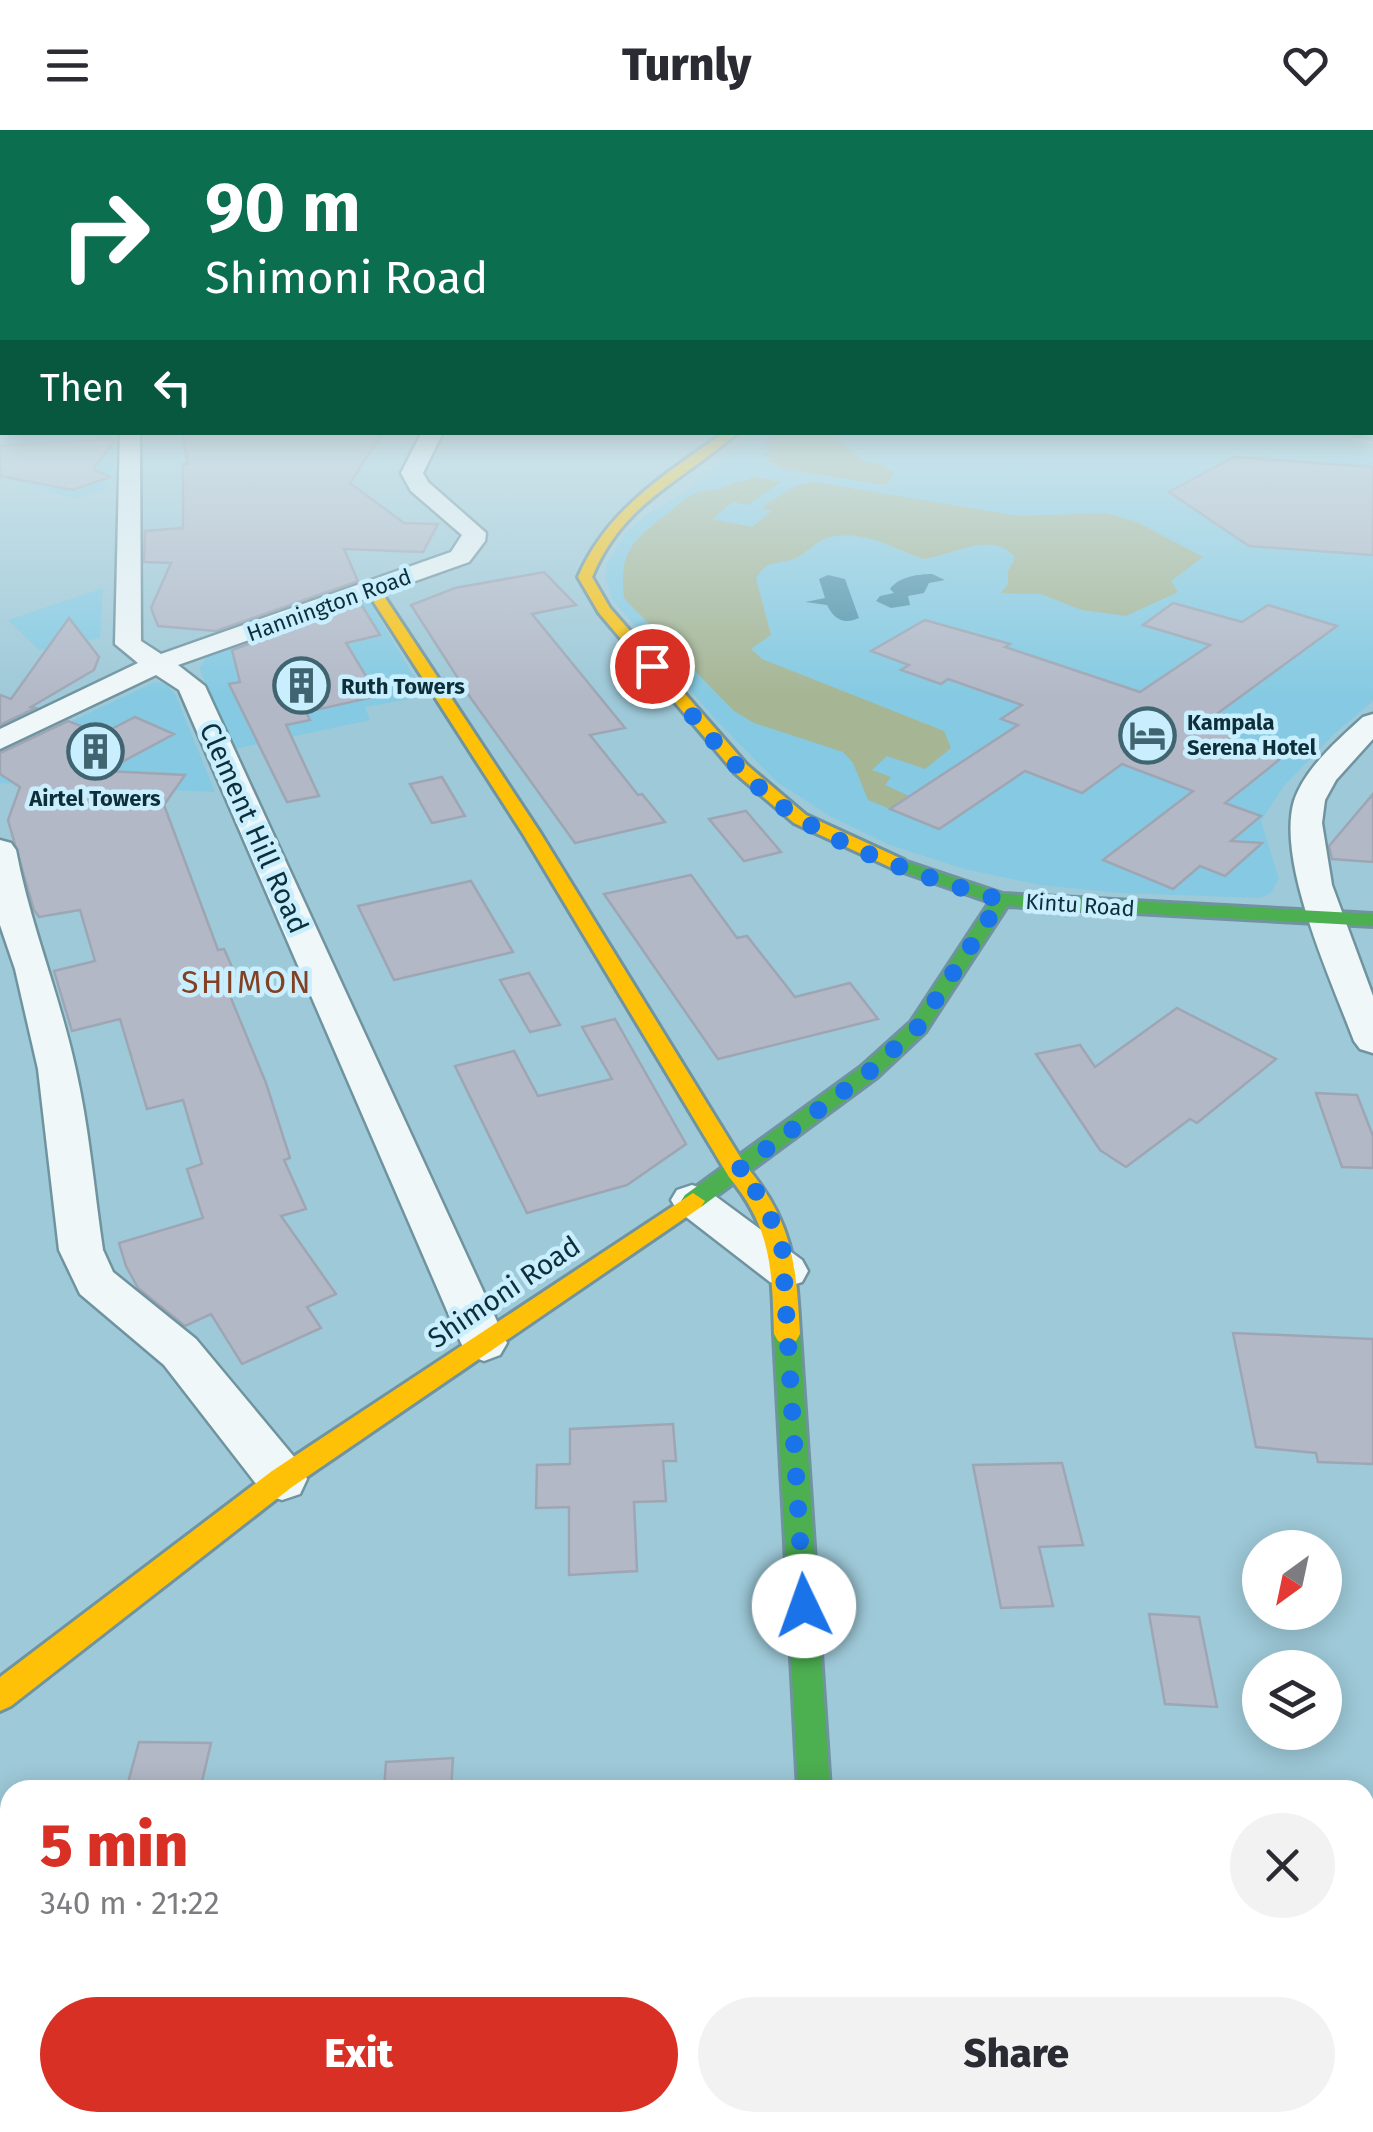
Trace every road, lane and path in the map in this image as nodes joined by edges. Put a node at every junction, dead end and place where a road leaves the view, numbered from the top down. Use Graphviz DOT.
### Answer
graph roads {
  1 [pos="129,509"];
  2 [pos="450,509"];
  3 [pos="637,509"];
  4 [pos="373,590"];
  5 [pos="157,664"];
  6 [pos="1373,723"];
  7 [pos="0,740"];
  8 [pos="0,850"];
  9 [pos="1001,900"];
  10 [pos="1328,920"];
  11 [pos="1373,920"];
  12 [pos="1373,1041"];
  13 [pos="737,1171"];
  14 [pos="692,1200"];
  15 [pos="786,1271"];
  16 [pos="484,1343"];
  17 [pos="282,1479"];
  18 [pos="0,1696"];
  19 [pos="813,1780"];
  1 -- 5 [label="street, Clement Hill Road"];
  2 -- 4 [label="street, Hannington Road"];
  3 -- 9 [label="street, Kintu Road"];
  4 -- 5 [label="street, Hannington Road"];
  4 -- 13 [label="street"];
  5 -- 7 [label="street, Hannington Road"];
  5 -- 16 [label="street, Clement Hill Road"];
  6 -- 10 [label="street"];
  8 -- 17 [label="street"];
  9 -- 10 [label="street, Kintu Road"];
  9 -- 13 [label="street, Shimoni Road"];
  10 -- 11 [label="street, Kintu Road"];
  10 -- 12 [label="street"];
  13 -- 14 [label="street, Shimoni Road"];
  13 -- 15 [label="street"];
  14 -- 15 [label="street"];
  14 -- 16 [label="street, Shimoni Road"];
  15 -- 19 [label="street"];
  16 -- 17 [label="street, Shimoni Road"];
  17 -- 18 [label="street, Shimoni Road"];
}
